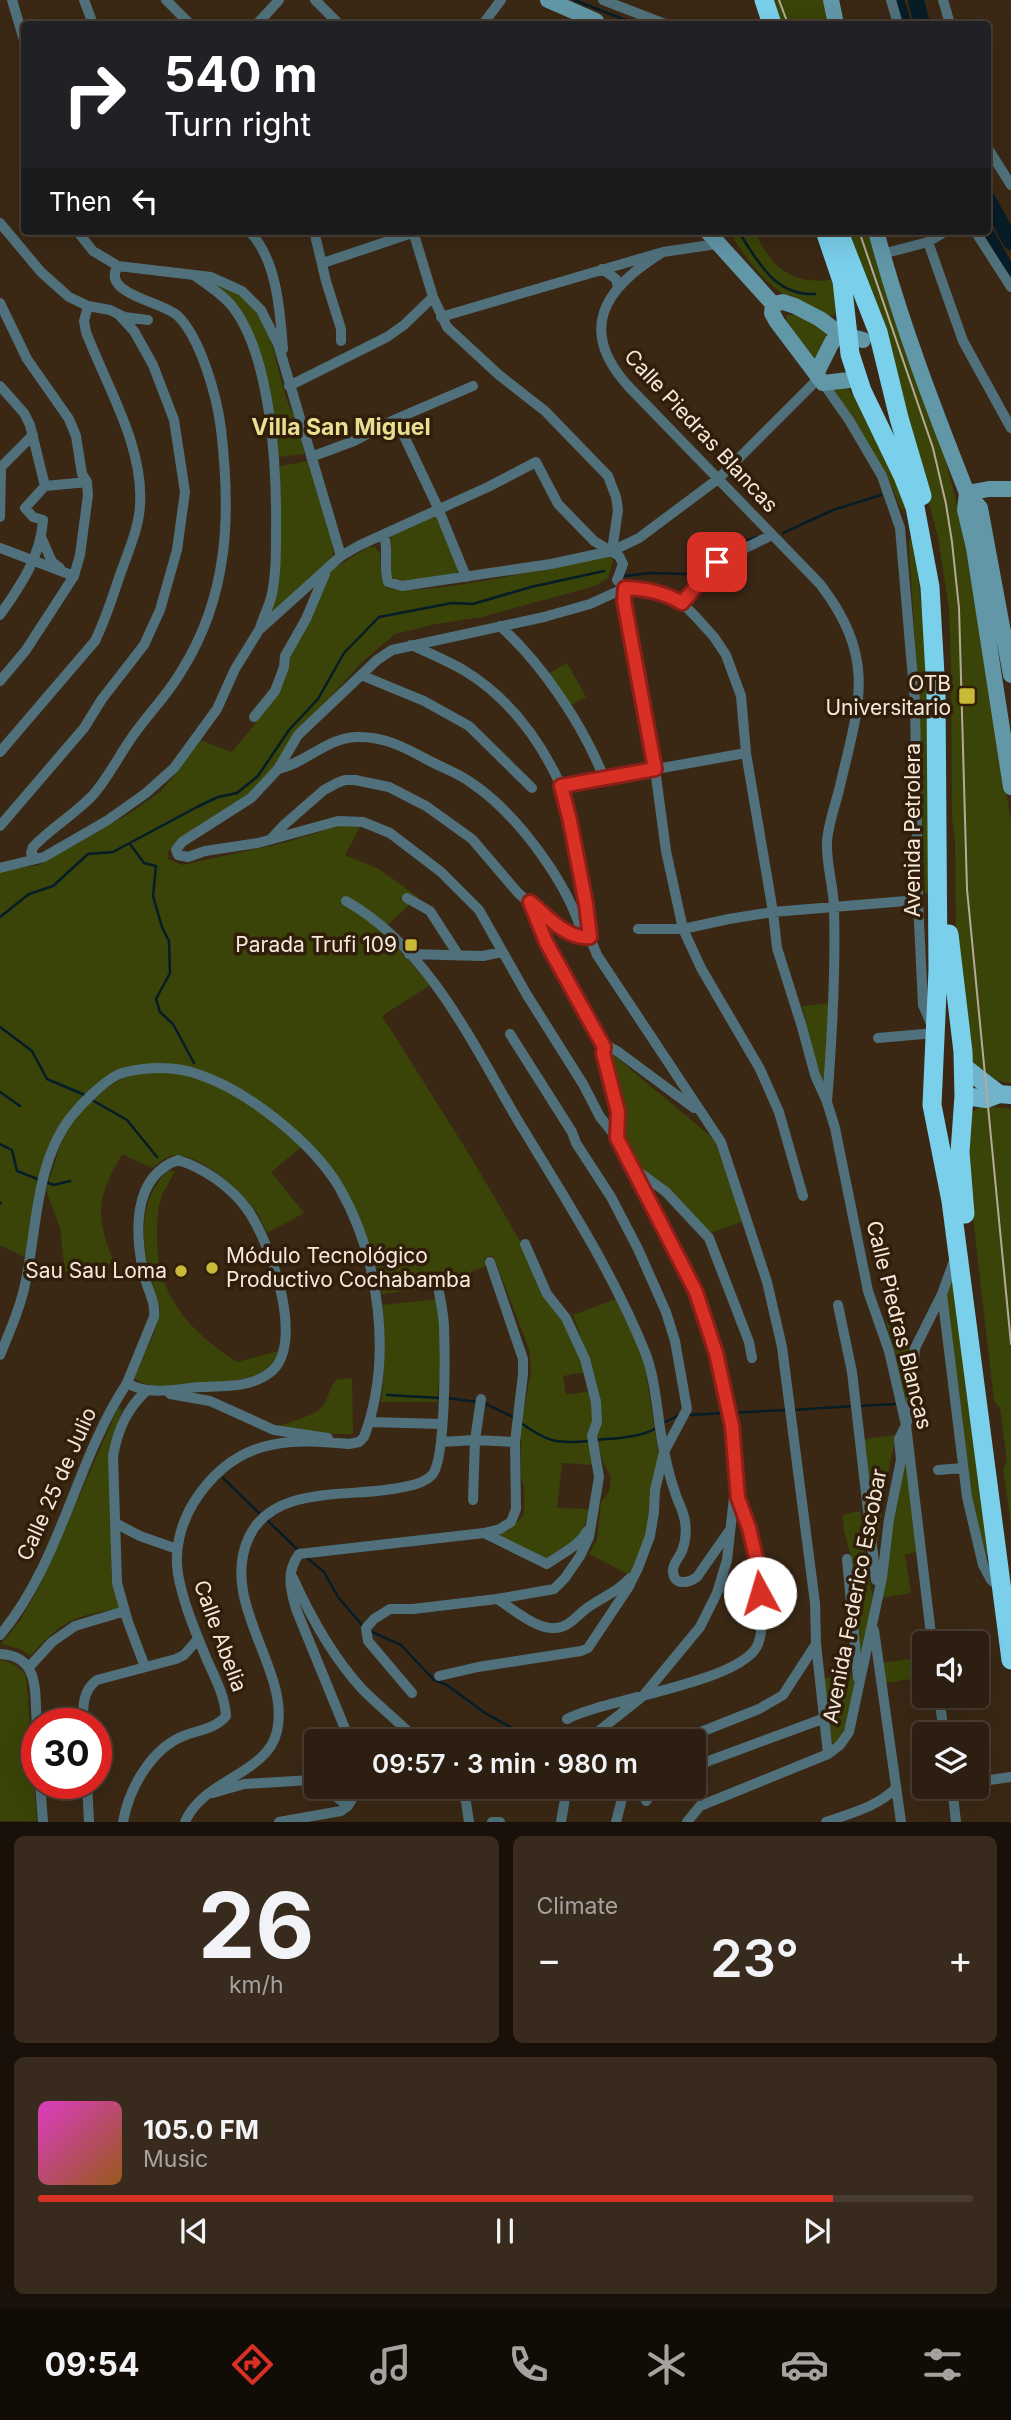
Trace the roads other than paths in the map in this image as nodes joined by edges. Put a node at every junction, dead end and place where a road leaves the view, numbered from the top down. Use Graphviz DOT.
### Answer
graph roads {
  1 [pos="12,0"];
  2 [pos="84,0"];
  3 [pos="166,0"];
  4 [pos="279,0"];
  5 [pos="315,0"];
  6 [pos="501,0"];
  7 [pos="548,0"];
  8 [pos="603,0"];
  9 [pos="751,0"];
  10 [pos="764,0"];
  11 [pos="831,0"];
  12 [pos="891,0"];
  13 [pos="943,0"];
  14 [pos="621,3"];
  15 [pos="92,21"];
  16 [pos="187,21"];
  17 [pos="260,21"];
  18 [pos="337,21"];
  19 [pos="485,21"];
  20 [pos="595,21"];
  21 [pos="659,21"];
  22 [pos="758,21"];
  23 [pos="771,21"];
  24 [pos="835,21"];
  25 [pos="897,21"];
  26 [pos="949,21"];
  27 [pos="21,30"];
  28 [pos="991,153"];
  29 [pos="1011,185"];
  30 [pos="0,223"];
  31 [pos="80,235"];
  32 [pos="253,235"];
  33 [pos="314,235"];
  34 [pos="405,235"];
  35 [pos="415,235"];
  36 [pos="826,235"];
  37 [pos="840,235"];
  38 [pos="877,235"];
  39 [pos="939,235"];
  40 [pos="978,235"];
  41 [pos="712,237"];
  42 [pos="928,242"];
  43 [pos="663,252"];
  44 [pos="882,254"];
  45 [pos="323,262"];
  46 [pos="118,266"];
  47 [pos="602,269"];
  48 [pos="192,274"];
  49 [pos="1011,287"];
  50 [pos="618,288"];
  51 [pos="433,298"];
  52 [pos="0,303"];
  53 [pos="773,304"];
  54 [pos="88,306"];
  55 [pos="168,308"];
  56 [pos="120,316"];
  57 [pos="441,317"];
  58 [pos="148,320"];
  59 [pos="134,331"];
  60 [pos="341,341"];
  61 [pos="850,341"];
  62 [pos="885,355"];
  63 [pos="284,369"];
  64 [pos="819,378"];
  65 [pos="858,379"];
  66 [pos="289,386"];
  67 [pos="473,386"];
  68 [pos="2,392"];
  69 [pos="396,419"];
  70 [pos="1011,428"];
  71 [pos="33,435"];
  72 [pos="311,457"];
  73 [pos="0,468"];
  74 [pos="718,480"];
  75 [pos="87,482"];
  76 [pos="45,486"];
  77 [pos="1011,489"];
  78 [pos="967,493"];
  79 [pos="1,505"];
  80 [pos="25,508"];
  81 [pos="438,508"];
  82 [pos="0,517"];
  83 [pos="910,526"];
  84 [pos="384,535"];
  85 [pos="772,535"];
  86 [pos="42,538"];
  87 [pos="0,548"];
  88 [pos="612,551"];
  89 [pos="341,556"];
  90 [pos="34,561"];
  91 [pos="328,568"];
  92 [pos="74,576"];
  93 [pos="466,577"];
  94 [pos="625,588"];
  95 [pos="682,603"];
  96 [pos="0,615"];
  97 [pos="500,626"];
  98 [pos="259,630"];
  99 [pos="411,645"];
  100 [pos="361,675"];
  101 [pos="1011,675"];
  102 [pos="0,681"];
  103 [pos="254,717"];
  104 [pos="1007,723"];
  105 [pos="0,752"];
  106 [pos="746,753"];
  107 [pos="278,769"];
  108 [pos="655,769"];
  109 [pos="604,778"];
  110 [pos="561,786"];
  111 [pos="1011,787"];
  112 [pos="532,788"];
  113 [pos="0,826"];
  114 [pos="271,840"];
  115 [pos="37,859"];
  116 [pos="0,868"];
  117 [pos="407,898"];
  118 [pos="918,900"];
  119 [pos="346,901"];
  120 [pos="530,902"];
  121 [pos="834,906"];
  122 [pos="773,912"];
  123 [pos="638,929"];
  124 [pos="683,929"];
  125 [pos="586,938"];
  126 [pos="502,952"];
  127 [pos="409,954"];
  128 [pos="459,956"];
  129 [pos="935,1033"];
  130 [pos="510,1034"];
  131 [pos="878,1038"];
  132 [pos="604,1047"];
  133 [pos="964,1068"];
  134 [pos="933,1078"];
  135 [pos="1005,1094"];
  136 [pos="964,1096"];
  137 [pos="827,1101"];
  138 [pos="701,1114"];
  139 [pos="617,1138"];
  140 [pos="633,1167"];
  141 [pos="803,1196"];
  142 [pos="525,1244"];
  143 [pos="958,1249"];
  144 [pos="490,1262"];
  145 [pos="439,1292"];
  146 [pos="942,1294"];
  147 [pos="838,1305"];
  148 [pos="0,1355"];
  149 [pos="752,1358"];
  150 [pos="127,1383"];
  151 [pos="151,1391"];
  152 [pos="481,1399"];
  153 [pos="370,1422"];
  154 [pos="442,1424"];
  155 [pos="906,1425"];
  156 [pos="475,1440"];
  157 [pos="440,1442"];
  158 [pos="514,1442"];
  159 [pos="340,1443"];
  160 [pos="664,1452"];
  161 [pos="963,1468"];
  162 [pos="938,1470"];
  163 [pos="736,1479"];
  164 [pos="473,1500"];
  165 [pos="116,1520"];
  166 [pos="591,1523"];
  167 [pos="729,1531"];
  168 [pos="484,1532"];
  169 [pos="177,1549"];
  170 [pos="848,1559"];
  171 [pos="1011,1564"];
  172 [pos="638,1568"];
  173 [pos="290,1571"];
  174 [pos="1002,1589"];
  175 [pos="877,1597"];
  176 [pos="496,1599"];
  177 [pos="125,1611"];
  178 [pos="873,1620"];
  179 [pos="931,1631"];
  180 [pos="0,1636"];
  181 [pos="198,1639"];
  182 [pos="817,1644"];
  183 [pos="0,1654"];
  184 [pos="1011,1660"];
  185 [pos="30,1666"];
  186 [pos="145,1667"];
  187 [pos="439,1676"];
  188 [pos="656,1678"];
  189 [pos="859,1687"];
  190 [pos="663,1691"];
  191 [pos="412,1693"];
  192 [pos="643,1696"];
  193 [pos="36,1708"];
  194 [pos="84,1708"];
  195 [pos="825,1718"];
  196 [pos="567,1719"];
  197 [pos="345,1729"];
  198 [pos="405,1729"];
  199 [pos="604,1729"];
  200 [pos="706,1730"];
  201 [pos="828,1754"];
  202 [pos="706,1762"];
  203 [pos="1011,1777"];
  204 [pos="304,1780"];
  205 [pos="989,1780"];
  206 [pos="896,1788"];
  207 [pos="204,1795"];
  208 [pos="41,1799"];
  209 [pos="88,1799"];
  210 [pos="339,1799"];
  211 [pos="352,1799"];
  212 [pos="465,1799"];
  213 [pos="564,1799"];
  214 [pos="622,1799"];
  215 [pos="953,1799"];
  216 [pos="348,1806"];
  217 [pos="43,1822"];
  218 [pos="89,1822"];
  219 [pos="123,1822"];
  220 [pos="186,1822"];
  221 [pos="279,1822"];
  222 [pos="469,1822"];
  223 [pos="492,1822"];
  224 [pos="500,1822"];
  225 [pos="561,1822"];
  226 [pos="616,1822"];
  227 [pos="687,1822"];
  228 [pos="826,1822"];
  229 [pos="901,1822"];
  230 [pos="956,1822"];
  1 -- 27 [label="street"];
  2 -- 15 [label="street"];
  3 -- 16 [label="street"];
  4 -- 17 [label="street"];
  5 -- 18 [label="street"];
  6 -- 19 [label="street"];
  7 -- 20 [label="main road"];
  8 -- 14 [label="street"];
  9 -- 22 [label="highway"];
  10 -- 23 [label="highway"];
  11 -- 24 [label="main road"];
  12 -- 25 [label="street"];
  13 -- 26 [label="street"];
  14 -- 21 [label="street"];
  28 -- 29 [label="street"];
  30 -- 54 [label="street"];
  31 -- 46 [label="street"];
  32 -- 63 [label="street"];
  33 -- 45 [label="street"];
  34 -- 45 [label="street"];
  35 -- 51 [label="street"];
  36 -- 61 [label="highway, Avenida Petrolera"];
  37 -- 62 [label="highway, Avenida Petrolera"];
  38 -- 44 [label="main road"];
  39 -- 42 [label="street"];
  40 -- 49 [label="street"];
  41 -- 43 [label="street"];
  41 -- 53 [label="main road"];
  42 -- 44 [label="street"];
  42 -- 70 [label="street"];
  43 -- 47 [label="street"];
  43 -- 50 [label="street, Calle Piedras Blancas"];
  44 -- 78 [label="main road"];
  45 -- 60 [label="street"];
  46 -- 48 [label="street"];
  46 -- 55 [label="street"];
  47 -- 50 [label="street"];
  47 -- 57 [label="street"];
  48 -- 63 [label="street"];
  48 -- 98 [label="street"];
  50 -- 74 [label="street, Calle Piedras Blancas"];
  51 -- 57 [label="street"];
  51 -- 66 [label="street"];
  52 -- 75 [label="street"];
  53 -- 61 [label="main road"];
  53 -- 64 [label="main road"];
  54 -- 56 [label="street"];
  54 -- 105 [label="street"];
  55 -- 58 [label="street"];
  55 -- 115 [label="street"];
  56 -- 58 [label="street"];
  56 -- 59 [label="street"];
  57 -- 88 [label="street"];
  58 -- 59 [label="street"];
  59 -- 113 [label="street"];
  61 -- 62 [label="highway"];
  61 -- 64 [label="main road"];
  61 -- 65 [label="highway, Avenida Petrolera"];
  62 -- 65 [label="highway"];
  62 -- 133 [label="highway, Avenida Petrolera"];
  63 -- 66 [label="street"];
  64 -- 65 [label="main road"];
  64 -- 74 [label="street"];
  64 -- 83 [label="street"];
  65 -- 83 [label="highway, Avenida Petrolera"];
  66 -- 72 [label="street"];
  67 -- 69 [label="street"];
  68 -- 71 [label="street"];
  69 -- 72 [label="street"];
  69 -- 81 [label="street"];
  71 -- 73 [label="street"];
  71 -- 76 [label="street"];
  72 -- 89 [label="street"];
  73 -- 79 [label="street"];
  74 -- 85 [label="street, Calle Piedras Blancas"];
  74 -- 88 [label="street"];
  75 -- 76 [label="street"];
  75 -- 92 [label="street"];
  76 -- 80 [label="street"];
  77 -- 78 [label="main road"];
  78 -- 101 [label="main road"];
  78 -- 104 [label="main road"];
  79 -- 80 [label="street"];
  79 -- 82 [label="street"];
  80 -- 86 [label="street"];
  81 -- 84 [label="street"];
  81 -- 88 [label="street"];
  81 -- 93 [label="street"];
  83 -- 118 [label="street"];
  83 -- 129 [label="highway, Avenida Petrolera"];
  84 -- 89 [label="street"];
  84 -- 93 [label="street"];
  85 -- 95 [label="street"];
  85 -- 121 [label="street, Calle Piedras Blancas"];
  86 -- 90 [label="street"];
  86 -- 92 [label="street"];
  87 -- 90 [label="street"];
  88 -- 93 [label="street"];
  88 -- 94 [label="street"];
  89 -- 91 [label="street"];
  90 -- 92 [label="street"];
  90 -- 96 [label="street"];
  91 -- 98 [label="street"];
  91 -- 103 [label="street"];
  92 -- 102 [label="street"];
  94 -- 95 [label="street"];
  94 -- 97 [label="street"];
  94 -- 108 [label="street"];
  95 -- 106 [label="street"];
  97 -- 99 [label="street"];
  97 -- 109 [label="street"];
  98 -- 115 [label="street"];
  99 -- 100 [label="street"];
  99 -- 110 [label="street"];
  100 -- 107 [label="street"];
  100 -- 112 [label="street"];
  104 -- 111 [label="main road"];
  106 -- 108 [label="street"];
  106 -- 122 [label="street"];
  107 -- 114 [label="street"];
  107 -- 125 [label="street"];
  108 -- 109 [label="street"];
  108 -- 124 [label="street"];
  109 -- 110 [label="street"];
  110 -- 125 [label="street"];
  114 -- 120 [label="street"];
  114 -- 126 [label="street"];
  115 -- 116 [label="street"];
  117 -- 128 [label="street"];
  118 -- 121 [label="street"];
  118 -- 129 [label="street"];
  119 -- 127 [label="street"];
  120 -- 125 [label="street"];
  120 -- 132 [label="street"];
  121 -- 122 [label="street"];
  121 -- 137 [label="street, Calle Piedras Blancas"];
  122 -- 124 [label="street"];
  122 -- 137 [label="street"];
  123 -- 124 [label="street"];
  124 -- 141 [label="street"];
  125 -- 138 [label="street"];
  126 -- 128 [label="street"];
  126 -- 139 [label="street"];
  127 -- 128 [label="street"];
  127 -- 160 [label="street"];
  129 -- 131 [label="street"];
  129 -- 134 [label="highway, Avenida Petrolera"];
  130 -- 160 [label="street"];
  132 -- 138 [label="street"];
  132 -- 139 [label="street"];
  133 -- 134 [label="highway"];
  133 -- 135 [label="main road"];
  133 -- 136 [label="highway"];
  134 -- 136 [label="highway"];
  134 -- 143 [label="highway, Avenida Petrolera"];
  135 -- 136 [label="main road"];
  136 -- 171 [label="highway"];
  137 -- 155 [label="street, Calle Piedras Blancas"];
  138 -- 182 [label="street"];
  139 -- 140 [label="street"];
  140 -- 149 [label="street"];
  140 -- 163 [label="street"];
  142 -- 166 [label="street"];
  143 -- 146 [label="street, Avenida Federico Escobar"];
  143 -- 174 [label="highway, Avenida Petrolera"];
  144 -- 158 [label="street"];
  145 -- 154 [label="street"];
  146 -- 155 [label="street, Avenida Federico Escobar"];
  146 -- 161 [label="street"];
  147 -- 175 [label="street"];
  148 -- 153 [label="street"];
  150 -- 151 [label="street, Calle 25 de Julio"];
  150 -- 151 [label="street, Calle 25 de Julio"];
  150 -- 180 [label="street, Calle 25 de Julio"];
  151 -- 159 [label="street"];
  151 -- 165 [label="street, Calle 25 de Julio"];
  152 -- 156 [label="street"];
  153 -- 154 [label="street"];
  153 -- 159 [label="street, Calle Abelia"];
  154 -- 157 [label="street"];
  155 -- 175 [label="street, Avenida Federico Escobar"];
  155 -- 179 [label="street, Calle Piedras Blancas"];
  156 -- 157 [label="street"];
  156 -- 158 [label="street"];
  156 -- 164 [label="street"];
  157 -- 207 [label="street"];
  158 -- 168 [label="street"];
  159 -- 169 [label="street, Calle Abelia"];
  160 -- 167 [label="street"];
  160 -- 172 [label="street"];
  161 -- 162 [label="street"];
  161 -- 174 [label="street"];
  163 -- 167 [label="street"];
  163 -- 190 [label="street"];
  165 -- 169 [label="street"];
  165 -- 177 [label="street, Calle 25 de Julio"];
  166 -- 168 [label="street"];
  166 -- 176 [label="street"];
  167 -- 188 [label="street"];
  168 -- 173 [label="street"];
  169 -- 181 [label="street, Calle Abelia"];
  170 -- 189 [label="street"];
  172 -- 176 [label="street"];
  172 -- 187 [label="street"];
  173 -- 197 [label="street"];
  173 -- 198 [label="street"];
  174 -- 184 [label="highway, Avenida Petrolera"];
  175 -- 178 [label="street, Avenida Federico Escobar"];
  176 -- 191 [label="street"];
  177 -- 185 [label="street"];
  177 -- 186 [label="street, Calle 25 de Julio"];
  178 -- 189 [label="street, Avenida Federico Escobar"];
  178 -- 206 [label="street"];
  181 -- 186 [label="street"];
  181 -- 219 [label="street, Calle Abelia"];
  182 -- 195 [label="street"];
  182 -- 200 [label="street"];
  183 -- 185 [label="street"];
  185 -- 193 [label="street"];
  186 -- 194 [label="street"];
  188 -- 190 [label="street"];
  188 -- 192 [label="street"];
  189 -- 201 [label="street, Avenida Federico Escobar"];
  190 -- 192 [label="street"];
  192 -- 196 [label="street"];
  192 -- 199 [label="street"];
  195 -- 201 [label="street"];
  195 -- 202 [label="street"];
  201 -- 227 [label="street, Avenida Federico Escobar"];
  203 -- 205 [label="street"];
  204 -- 207 [label="street"];
  206 -- 228 [label="street"];
  206 -- 229 [label="street"];
  207 -- 220 [label="street"];
  208 -- 217 [label="street"];
  209 -- 218 [label="street"];
  210 -- 216 [label="street"];
  211 -- 216 [label="street"];
  212 -- 222 [label="street"];
  213 -- 225 [label="street"];
  214 -- 226 [label="street"];
  215 -- 230 [label="street"];
  216 -- 221 [label="street"];
  223 -- 224 [label="street"];
}
